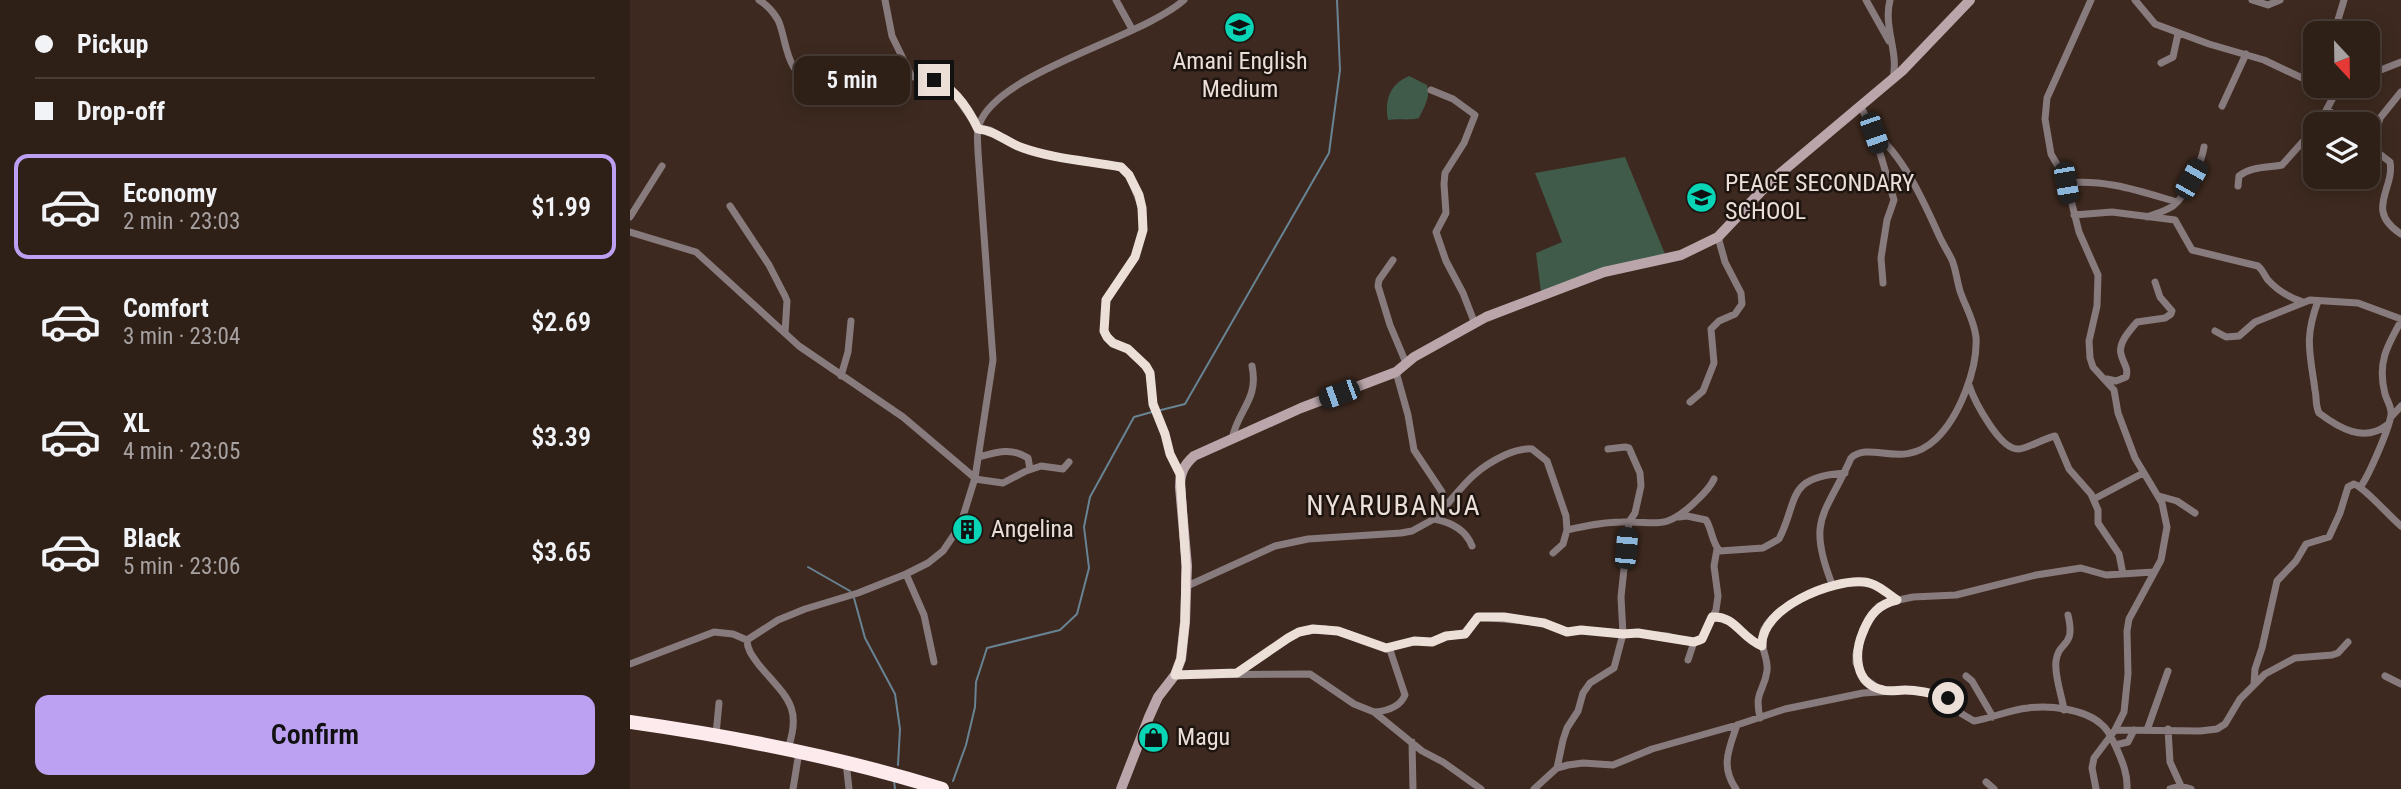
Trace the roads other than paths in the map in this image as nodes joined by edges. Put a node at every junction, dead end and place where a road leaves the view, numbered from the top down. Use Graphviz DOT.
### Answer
graph roads {
  1 [pos="759,0"];
  2 [pos="885,0"];
  3 [pos="1116,0"];
  4 [pos="1184,0"];
  5 [pos="1866,0"];
  6 [pos="1890,0"];
  7 [pos="1970,0"];
  8 [pos="2091,0"];
  9 [pos="2135,0"];
  10 [pos="2252,0"];
  11 [pos="2280,0"];
  12 [pos="2344,0"];
  13 [pos="2338,21"];
  14 [pos="1132,29"];
  15 [pos="2178,34"];
  16 [pos="1891,44"];
  17 [pos="2246,54"];
  18 [pos="2401,62"];
  19 [pos="2161,63"];
  20 [pos="2380,70"];
  21 [pos="911,75"];
  22 [pos="1893,78"];
  23 [pos="2303,78"];
  24 [pos="1430,90"];
  25 [pos="2401,92"];
  26 [pos="2326,98"];
  27 [pos="2333,98"];
  28 [pos="1860,105"];
  29 [pos="2222,106"];
  30 [pos="2328,106"];
  31 [pos="2325,112"];
  32 [pos="2334,112"];
  33 [pos="2380,117"];
  34 [pos="978,128"];
  35 [pos="1874,133"];
  36 [pos="2303,142"];
  37 [pos="2204,147"];
  38 [pos="2380,155"];
  39 [pos="662,166"];
  40 [pos="2066,183"];
  41 [pos="2238,186"];
  42 [pos="2177,202"];
  43 [pos="730,206"];
  44 [pos="2074,215"];
  45 [pos="630,217"];
  46 [pos="2146,217"];
  47 [pos="630,232"];
  48 [pos="2401,234"];
  49 [pos="1718,237"];
  50 [pos="1393,261"];
  51 [pos="2155,282"];
  52 [pos="1883,283"];
  53 [pos="2318,301"];
  54 [pos="2303,302"];
  55 [pos="2401,320"];
  56 [pos="851,321"];
  57 [pos="1475,324"];
  58 [pos="2215,331"];
  59 [pos="785,333"];
  60 [pos="1406,363"];
  61 [pos="1252,366"];
  62 [pos="1396,372"];
  63 [pos="841,376"];
  64 [pos="2103,378"];
  65 [pos="1968,385"];
  66 [pos="1690,402"];
  67 [pos="2401,406"];
  68 [pos="2389,421"];
  69 [pos="1231,439"];
  70 [pos="1608,449"];
  71 [pos="979,457"];
  72 [pos="1069,463"];
  73 [pos="1030,469"];
  74 [pos="1845,473"];
  75 [pos="2143,473"];
  76 [pos="1180,474"];
  77 [pos="975,478"];
  78 [pos="1714,479"];
  79 [pos="2361,486"];
  80 [pos="2159,496"];
  81 [pos="2094,499"];
  82 [pos="1444,507"];
  83 [pos="2195,513"];
  84 [pos="1679,517"];
  85 [pos="1434,519"];
  86 [pos="1629,522"];
  87 [pos="2401,526"];
  88 [pos="1567,530"];
  89 [pos="1472,546"];
  90 [pos="1717,550"];
  91 [pos="1553,553"];
  92 [pos="2153,572"];
  93 [pos="906,574"];
  94 [pos="2123,574"];
  95 [pos="1832,584"];
  96 [pos="1185,587"];
  97 [pos="1897,600"];
  98 [pos="2068,615"];
  99 [pos="1712,617"];
  100 [pos="1623,634"];
  101 [pos="747,640"];
  102 [pos="1694,642"];
  103 [pos="2348,642"];
  104 [pos="1762,646"];
  105 [pos="1386,648"];
  106 [pos="1688,660"];
  107 [pos="934,662"];
  108 [pos="630,664"];
  109 [pos="2168,671"];
  110 [pos="1237,673"];
  111 [pos="1175,675"];
  112 [pos="1966,676"];
  113 [pos="2385,676"];
  114 [pos="2254,684"];
  115 [pos="2401,684"];
  116 [pos="1882,690"];
  117 [pos="719,703"];
  118 [pos="2064,710"];
  119 [pos="1374,712"];
  120 [pos="1993,717"];
  121 [pos="1760,718"];
  122 [pos="630,722"];
  123 [pos="1737,725"];
  124 [pos="2168,729"];
  125 [pos="2134,730"];
  126 [pos="2147,730"];
  127 [pos="2113,733"];
  128 [pos="716,734"];
  129 [pos="1412,743"];
  130 [pos="2115,745"];
  131 [pos="793,750"];
  132 [pos="846,761"];
  133 [pos="1557,768"];
  134 [pos="1986,782"];
  135 [pos="2181,786"];
  136 [pos="793,789"];
  137 [pos="849,789"];
  138 [pos="942,789"];
  139 [pos="1121,789"];
  140 [pos="1413,789"];
  141 [pos="1481,789"];
  142 [pos="1534,789"];
  143 [pos="1736,789"];
  144 [pos="1994,789"];
  145 [pos="2096,789"];
  146 [pos="2127,789"];
  147 [pos="2170,789"];
  148 [pos="2191,789"];
  1 -- 21 [label="street"];
  2 -- 21 [label="street"];
  3 -- 14 [label="street"];
  4 -- 14 [label="street"];
  5 -- 16 [label="street"];
  6 -- 16 [label="street"];
  7 -- 22 [label="street"];
  8 -- 40 [label="street"];
  9 -- 15 [label="street"];
  10 -- 11 [label="street"];
  12 -- 13 [label="street"];
  14 -- 34 [label="street"];
  15 -- 17 [label="street"];
  15 -- 19 [label="street"];
  16 -- 22 [label="street"];
  17 -- 23 [label="street"];
  17 -- 29 [label="street"];
  18 -- 20 [label="street"];
  21 -- 34 [label="street"];
  22 -- 28 [label="street"];
  24 -- 57 [label="street"];
  25 -- 33 [label="street"];
  26 -- 30 [label="street"];
  27 -- 30 [label="street"];
  28 -- 35 [label="street"];
  28 -- 49 [label="street"];
  30 -- 31 [label="street"];
  30 -- 32 [label="street"];
  34 -- 71 [label="street"];
  34 -- 76 [label="street"];
  35 -- 52 [label="street"];
  35 -- 65 [label="street"];
  36 -- 41 [label="street"];
  37 -- 42 [label="street"];
  38 -- 48 [label="street"];
  39 -- 45 [label="street"];
  40 -- 42 [label="street"];
  40 -- 44 [label="street"];
  42 -- 46 [label="street"];
  43 -- 59 [label="street"];
  44 -- 46 [label="street"];
  44 -- 64 [label="street"];
  46 -- 54 [label="street"];
  47 -- 59 [label="street"];
  49 -- 57 [label="street"];
  49 -- 66 [label="street"];
  50 -- 60 [label="street"];
  51 -- 64 [label="street"];
  53 -- 54 [label="street"];
  53 -- 55 [label="street"];
  53 -- 68 [label="street"];
  54 -- 58 [label="street"];
  55 -- 68 [label="street"];
  56 -- 63 [label="street"];
  57 -- 60 [label="street"];
  59 -- 63 [label="street"];
  60 -- 62 [label="street"];
  61 -- 69 [label="street"];
  62 -- 69 [label="street"];
  62 -- 82 [label="street"];
  63 -- 77 [label="street"];
  64 -- 75 [label="street"];
  65 -- 74 [label="street"];
  65 -- 81 [label="street"];
  67 -- 68 [label="street"];
  68 -- 79 [label="street"];
  69 -- 76 [label="street"];
  70 -- 86 [label="street"];
  71 -- 73 [label="street"];
  71 -- 77 [label="street"];
  72 -- 73 [label="street"];
  73 -- 77 [label="street"];
  74 -- 90 [label="street"];
  74 -- 95 [label="street"];
  75 -- 80 [label="street"];
  75 -- 81 [label="street"];
  76 -- 96 [label="street"];
  77 -- 93 [label="street"];
  78 -- 84 [label="street"];
  79 -- 87 [label="street"];
  79 -- 114 [label="street"];
  80 -- 83 [label="street"];
  80 -- 92 [label="street"];
  81 -- 94 [label="street"];
  82 -- 85 [label="street"];
  82 -- 88 [label="street"];
  84 -- 86 [label="street"];
  84 -- 90 [label="street"];
  85 -- 89 [label="street"];
  85 -- 96 [label="street"];
  86 -- 88 [label="street"];
  86 -- 100 [label="street"];
  88 -- 91 [label="street"];
  90 -- 99 [label="street"];
  92 -- 94 [label="street"];
  92 -- 127 [label="street"];
  93 -- 101 [label="street"];
  93 -- 107 [label="street"];
  94 -- 97 [label="street"];
  95 -- 97 [label="street"];
  95 -- 104 [label="street"];
  96 -- 111 [label="street"];
  97 -- 116 [label="street"];
  98 -- 118 [label="street"];
  99 -- 102 [label="street"];
  99 -- 104 [label="street"];
  100 -- 102 [label="street"];
  100 -- 105 [label="street"];
  100 -- 133 [label="street"];
  101 -- 108 [label="street"];
  101 -- 131 [label="street"];
  102 -- 106 [label="street"];
  103 -- 114 [label="street"];
  104 -- 121 [label="street"];
  105 -- 110 [label="street"];
  105 -- 119 [label="street"];
  109 -- 126 [label="street"];
  110 -- 111 [label="street"];
  110 -- 119 [label="street"];
  111 -- 139 [label="street"];
  112 -- 120 [label="street"];
  113 -- 115 [label="street"];
  114 -- 124 [label="street"];
  116 -- 120 [label="street"];
  116 -- 121 [label="street"];
  117 -- 128 [label="street"];
  118 -- 120 [label="street"];
  118 -- 127 [label="street"];
  119 -- 129 [label="street"];
  121 -- 123 [label="street"];
  122 -- 128 [label="highway"];
  123 -- 133 [label="street"];
  123 -- 143 [label="street"];
  124 -- 126 [label="street"];
  124 -- 135 [label="street"];
  125 -- 126 [label="street"];
  125 -- 127 [label="street"];
  125 -- 130 [label="street"];
  127 -- 130 [label="street"];
  127 -- 145 [label="street"];
  128 -- 131 [label="highway"];
  129 -- 140 [label="street"];
  129 -- 141 [label="street"];
  130 -- 146 [label="street"];
  131 -- 132 [label="highway"];
  131 -- 136 [label="street"];
  132 -- 137 [label="street"];
  132 -- 138 [label="highway"];
  133 -- 142 [label="street"];
  134 -- 144 [label="street"];
  135 -- 147 [label="street"];
  135 -- 148 [label="street"];
}
